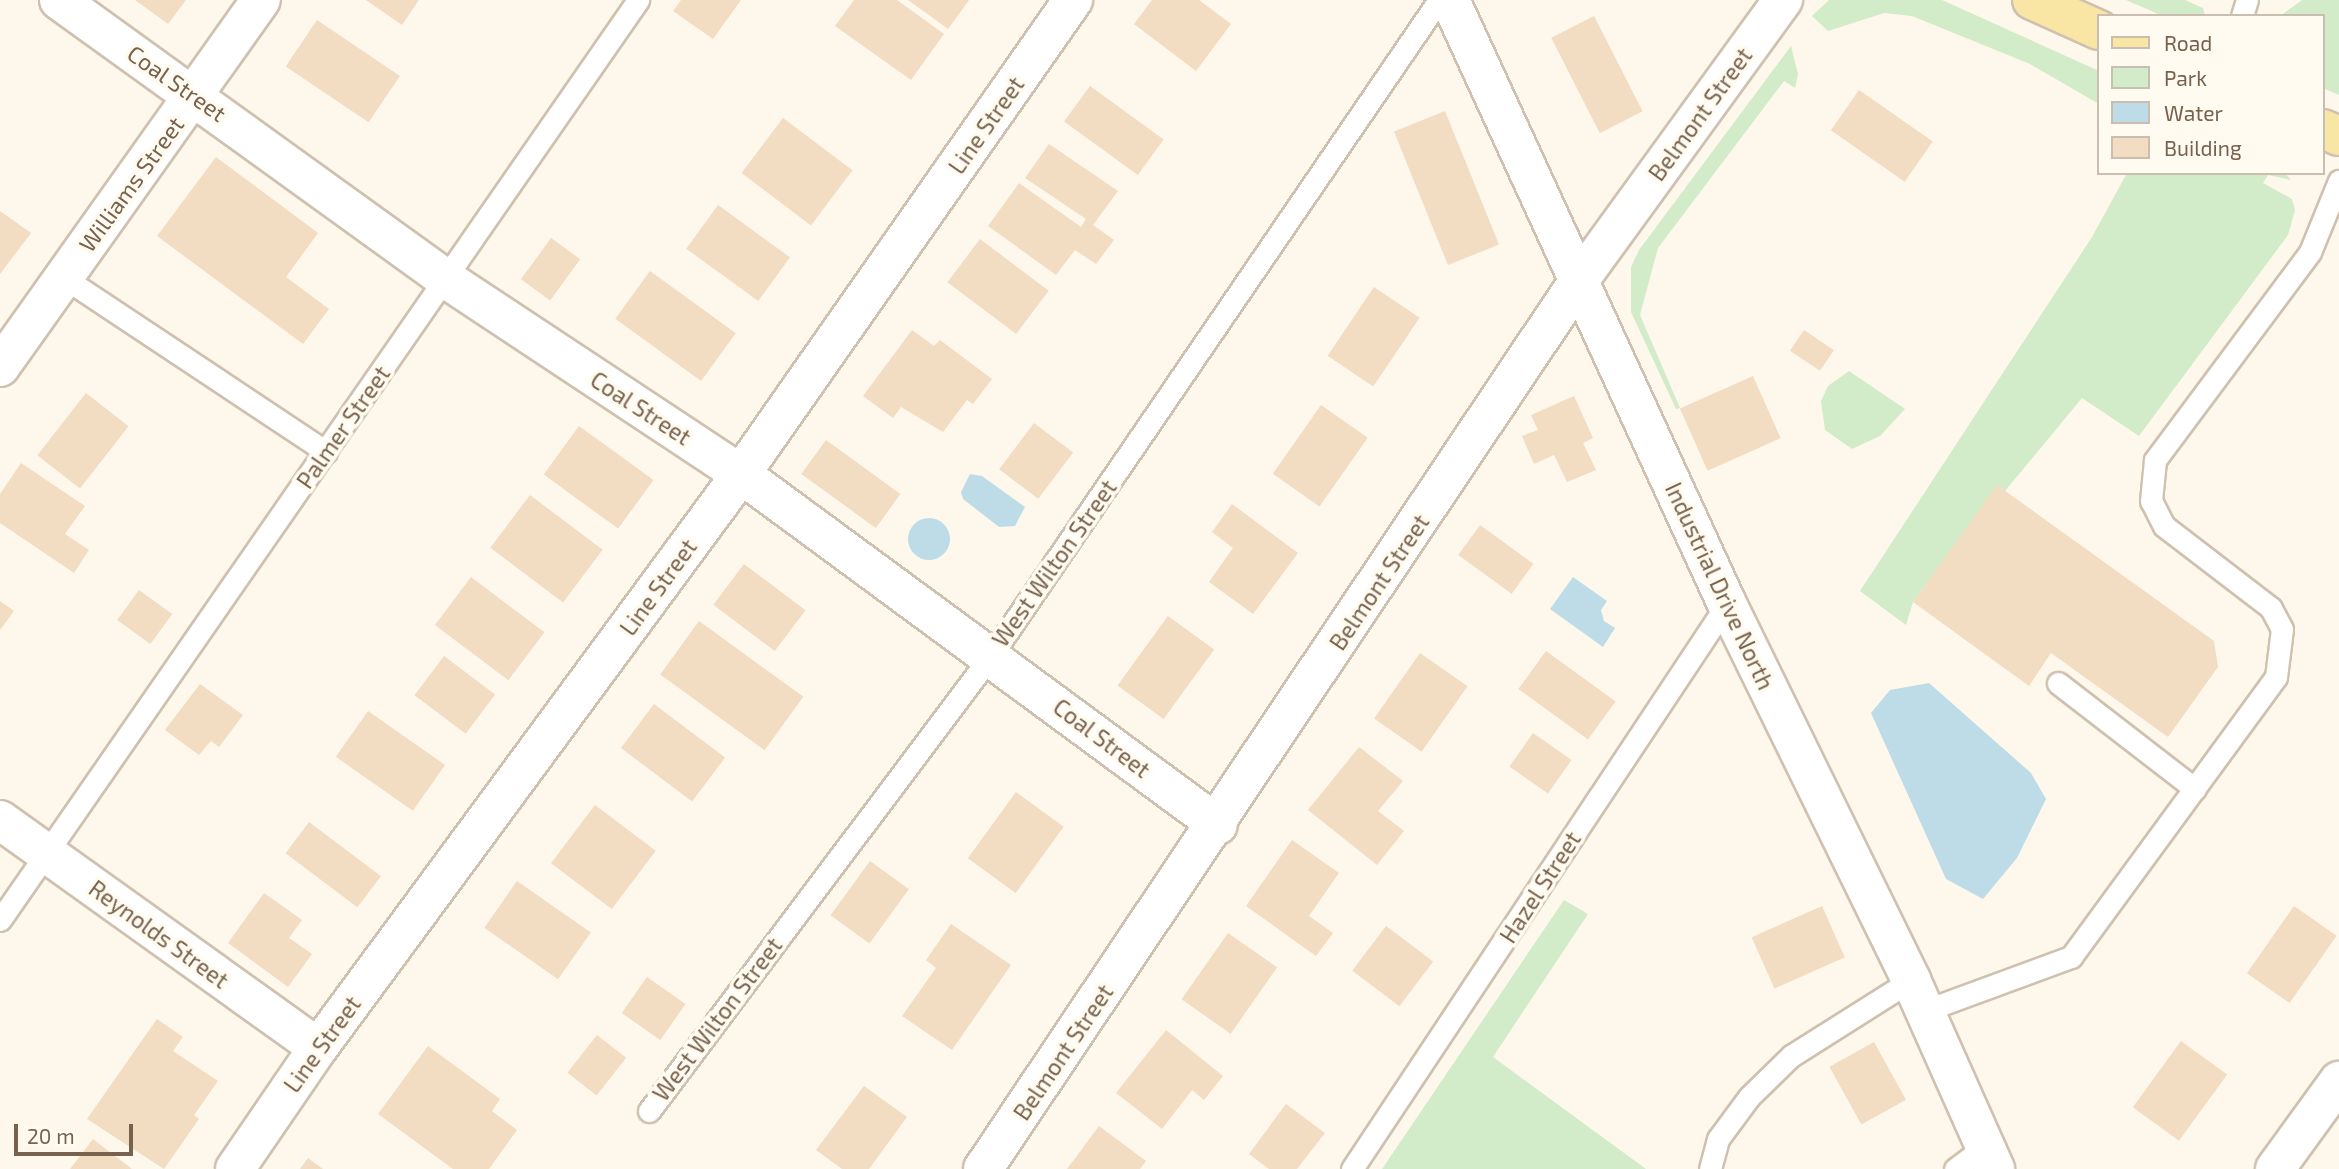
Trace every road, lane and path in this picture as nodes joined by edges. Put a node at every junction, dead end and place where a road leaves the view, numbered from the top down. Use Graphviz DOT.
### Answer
graph roads {
  1 [pos="59,0"];
  2 [pos="261,0"];
  3 [pos="638,0"];
  4 [pos="1073,0"];
  5 [pos="1439,0"];
  6 [pos="1450,0"];
  7 [pos="1783,0"];
  8 [pos="2052,4"];
  9 [pos="2098,29"];
  10 [pos="196,95"];
  11 [pos="2339,181"];
  12 [pos="63,277"];
  13 [pos="446,279"];
  14 [pos="1578,282"];
  15 [pos="0,367"];
  16 [pos="326,452"];
  17 [pos="741,474"];
  18 [pos="1727,604"];
  19 [pos="992,654"];
  20 [pos="2058,683"];
  21 [pos="2195,789"];
  22 [pos="0,820"];
  23 [pos="1218,824"];
  24 [pos="46,853"];
  25 [pos="0,920"];
  26 [pos="1918,995"];
  27 [pos="318,1048"];
  28 [pos="2339,1081"];
  29 [pos="649,1111"];
  30 [pos="1990,1158"];
  31 [pos="234,1169"];
  32 [pos="983,1169"];
  33 [pos="1352,1169"];
  34 [pos="1710,1169"];
  35 [pos="1955,1169"];
  36 [pos="2275,1169"];
  1 -- 10 [label="street, Coal Street"];
  2 -- 10 [label="street, Williams Street"];
  3 -- 13 [label="lane, Palmer Street"];
  4 -- 17 [label="street, Line Street"];
  5 -- 19 [label="lane, West Wilton Street"];
  6 -- 14 [label="street, Industrial Drive North"];
  7 -- 14 [label="street, Belmont Street"];
  8 -- 9 [label="main road"];
  10 -- 12 [label="street, Williams Street"];
  10 -- 13 [label="street, Coal Street"];
  11 -- 21 [label="lane"];
  12 -- 15 [label="street, Williams Street"];
  12 -- 16 [label="lane"];
  13 -- 16 [label="lane, Palmer Street"];
  13 -- 17 [label="street, Coal Street"];
  14 -- 18 [label="street, Industrial Drive North"];
  14 -- 23 [label="street, Belmont Street"];
  16 -- 24 [label="lane, Palmer Street"];
  17 -- 19 [label="street, Coal Street"];
  17 -- 27 [label="street, Line Street"];
  18 -- 26 [label="street, Industrial Drive North"];
  18 -- 33 [label="lane, Hazel Street"];
  19 -- 23 [label="street, Coal Street"];
  19 -- 29 [label="lane, West Wilton Street"];
  20 -- 21 [label="lane"];
  21 -- 26 [label="lane"];
  22 -- 24 [label="street, Reynolds Street"];
  23 -- 32 [label="street, Belmont Street"];
  24 -- 25 [label="lane, Palmer Street"];
  24 -- 27 [label="street, Reynolds Street"];
  26 -- 30 [label="street, Industrial Drive North"];
  26 -- 34 [label="lane"];
  27 -- 31 [label="street, Line Street"];
  28 -- 36 [label="street"];
  30 -- 35 [label="lane"];
}
